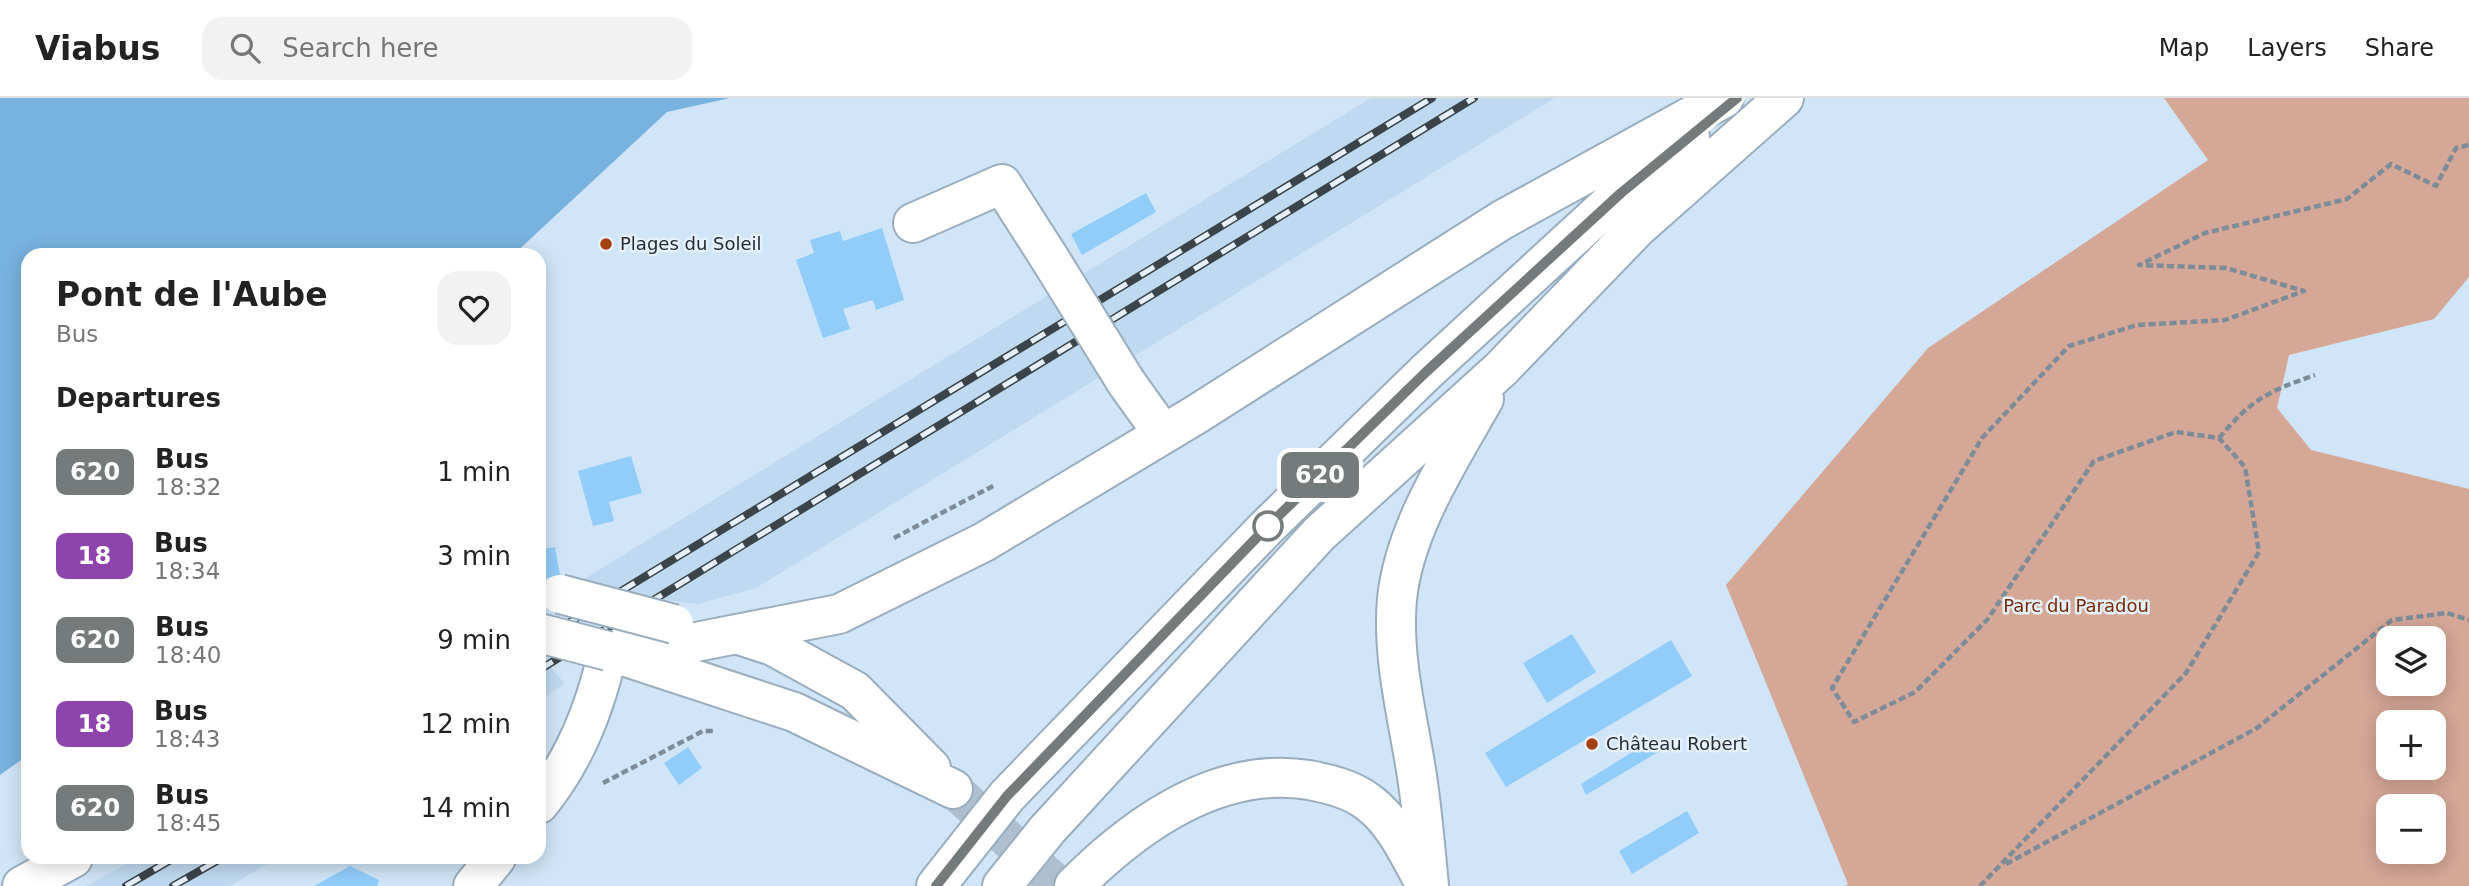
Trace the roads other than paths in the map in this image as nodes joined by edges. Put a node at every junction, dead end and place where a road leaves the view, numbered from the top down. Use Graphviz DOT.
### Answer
graph roads {
  1 [pos="1724,98"];
  2 [pos="1737,98"];
  3 [pos="1784,98"];
  4 [pos="914,223"];
  5 [pos="1501,369"];
  6 [pos="1163,435"];
  7 [pos="546,595"];
  8 [pos="738,634"];
  9 [pos="546,635"];
  10 [pos="608,651"];
  11 [pos="549,792"];
  12 [pos="62,864"];
  13 [pos="491,864"];
  14 [pos="22,886"];
  15 [pos="473,886"];
  16 [pos="936,886"];
  17 [pos="1002,886"];
  18 [pos="1074,886"];
  19 [pos="1428,886"];
  1 -- 6 [label="main road"];
  2 -- 16 [label="main road"];
  3 -- 5 [label="main road"];
  4 -- 6 [label="main road, bridge"];
  5 -- 17 [label="main road"];
  5 -- 19 [label="main road"];
  6 -- 8 [label="main road"];
  7 -- 8 [label="main road, bridge"];
  8 -- 10 [label="main road"];
  8 -- 10 [label="main road"];
  9 -- 10 [label="main road, bridge"];
  10 -- 11 [label="main road"];
  12 -- 14 [label="main road"];
  13 -- 15 [label="main road"];
  18 -- 19 [label="main road"];
}
